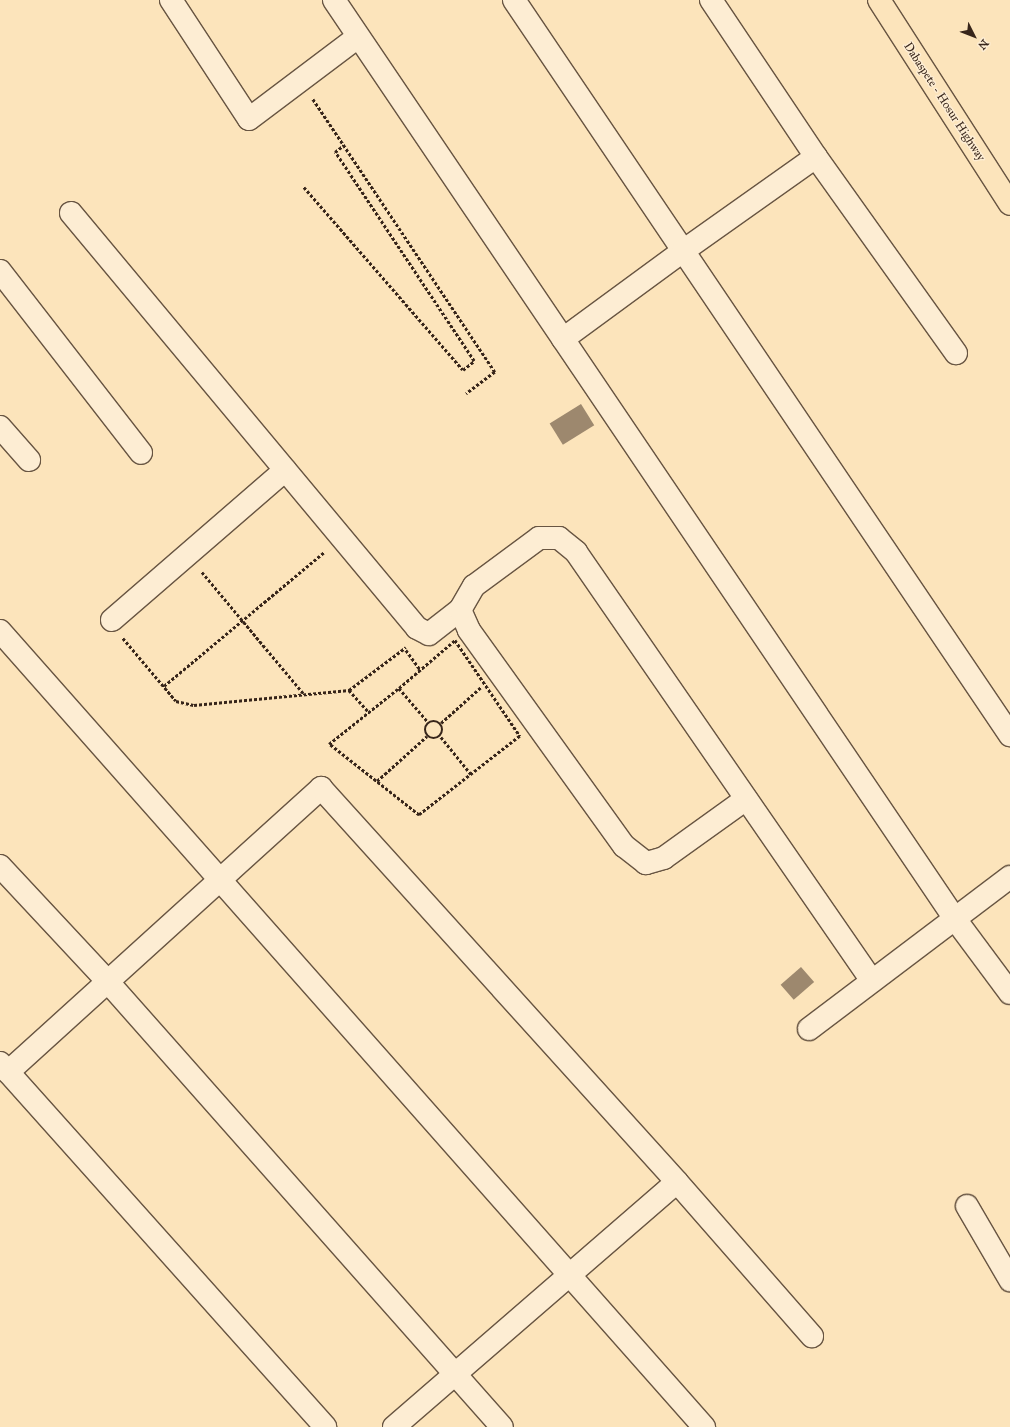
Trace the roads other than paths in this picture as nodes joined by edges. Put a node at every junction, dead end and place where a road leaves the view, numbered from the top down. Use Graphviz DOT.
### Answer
graph roads {
  1 [pos="171,0"];
  2 [pos="334,0"];
  3 [pos="514,0"];
  4 [pos="711,0"];
  5 [pos="879,0"];
  6 [pos="358,36"];
  7 [pos="816,158"];
  8 [pos="1010,204"];
  9 [pos="71,213"];
  10 [pos="683,251"];
  11 [pos="0,271"];
  12 [pos="563,339"];
  13 [pos="956,353"];
  14 [pos="0,428"];
  15 [pos="141,453"];
  16 [pos="29,460"];
  17 [pos="285,470"];
  18 [pos="460,610"];
  19 [pos="117,628"];
  20 [pos="0,631"];
  21 [pos="1010,735"];
  22 [pos="746,799"];
  23 [pos="0,866"];
  24 [pos="1010,877"];
  25 [pos="220,880"];
  26 [pos="955,919"];
  27 [pos="872,981"];
  28 [pos="108,982"];
  29 [pos="1010,993"];
  30 [pos="808,1029"];
  31 [pos="4,1067"];
  32 [pos="677,1182"];
  33 [pos="966,1206"];
  34 [pos="570,1276"];
  35 [pos="1010,1280"];
  36 [pos="812,1336"];
  37 [pos="455,1374"];
  38 [pos="325,1427"];
  39 [pos="394,1427"];
  40 [pos="502,1427"];
  41 [pos="704,1427"];
  1 -- 6 [label="street"];
  2 -- 6 [label="street"];
  3 -- 10 [label="street"];
  4 -- 7 [label="street"];
  5 -- 8 [label="highway, Dabaspete - Hosur Highway"];
  6 -- 12 [label="street"];
  7 -- 10 [label="street"];
  7 -- 13 [label="street"];
  9 -- 17 [label="street"];
  10 -- 12 [label="street"];
  10 -- 21 [label="street"];
  11 -- 15 [label="street"];
  12 -- 26 [label="street"];
  14 -- 16 [label="street"];
  17 -- 18 [label="street"];
  17 -- 19 [label="street"];
  18 -- 22 [label="street"];
  18 -- 22 [label="street"];
  20 -- 25 [label="street"];
  22 -- 27 [label="street"];
  23 -- 28 [label="street"];
  24 -- 26 [label="street"];
  25 -- 28 [label="street"];
  25 -- 32 [label="street"];
  25 -- 34 [label="street"];
  26 -- 27 [label="street"];
  26 -- 29 [label="street"];
  27 -- 30 [label="street"];
  28 -- 31 [label="street"];
  28 -- 37 [label="street"];
  31 -- 38 [label="street"];
  32 -- 34 [label="street"];
  32 -- 36 [label="street"];
  33 -- 35 [label="street"];
  34 -- 37 [label="street"];
  34 -- 41 [label="street"];
  37 -- 39 [label="street"];
  37 -- 40 [label="street"];
}
